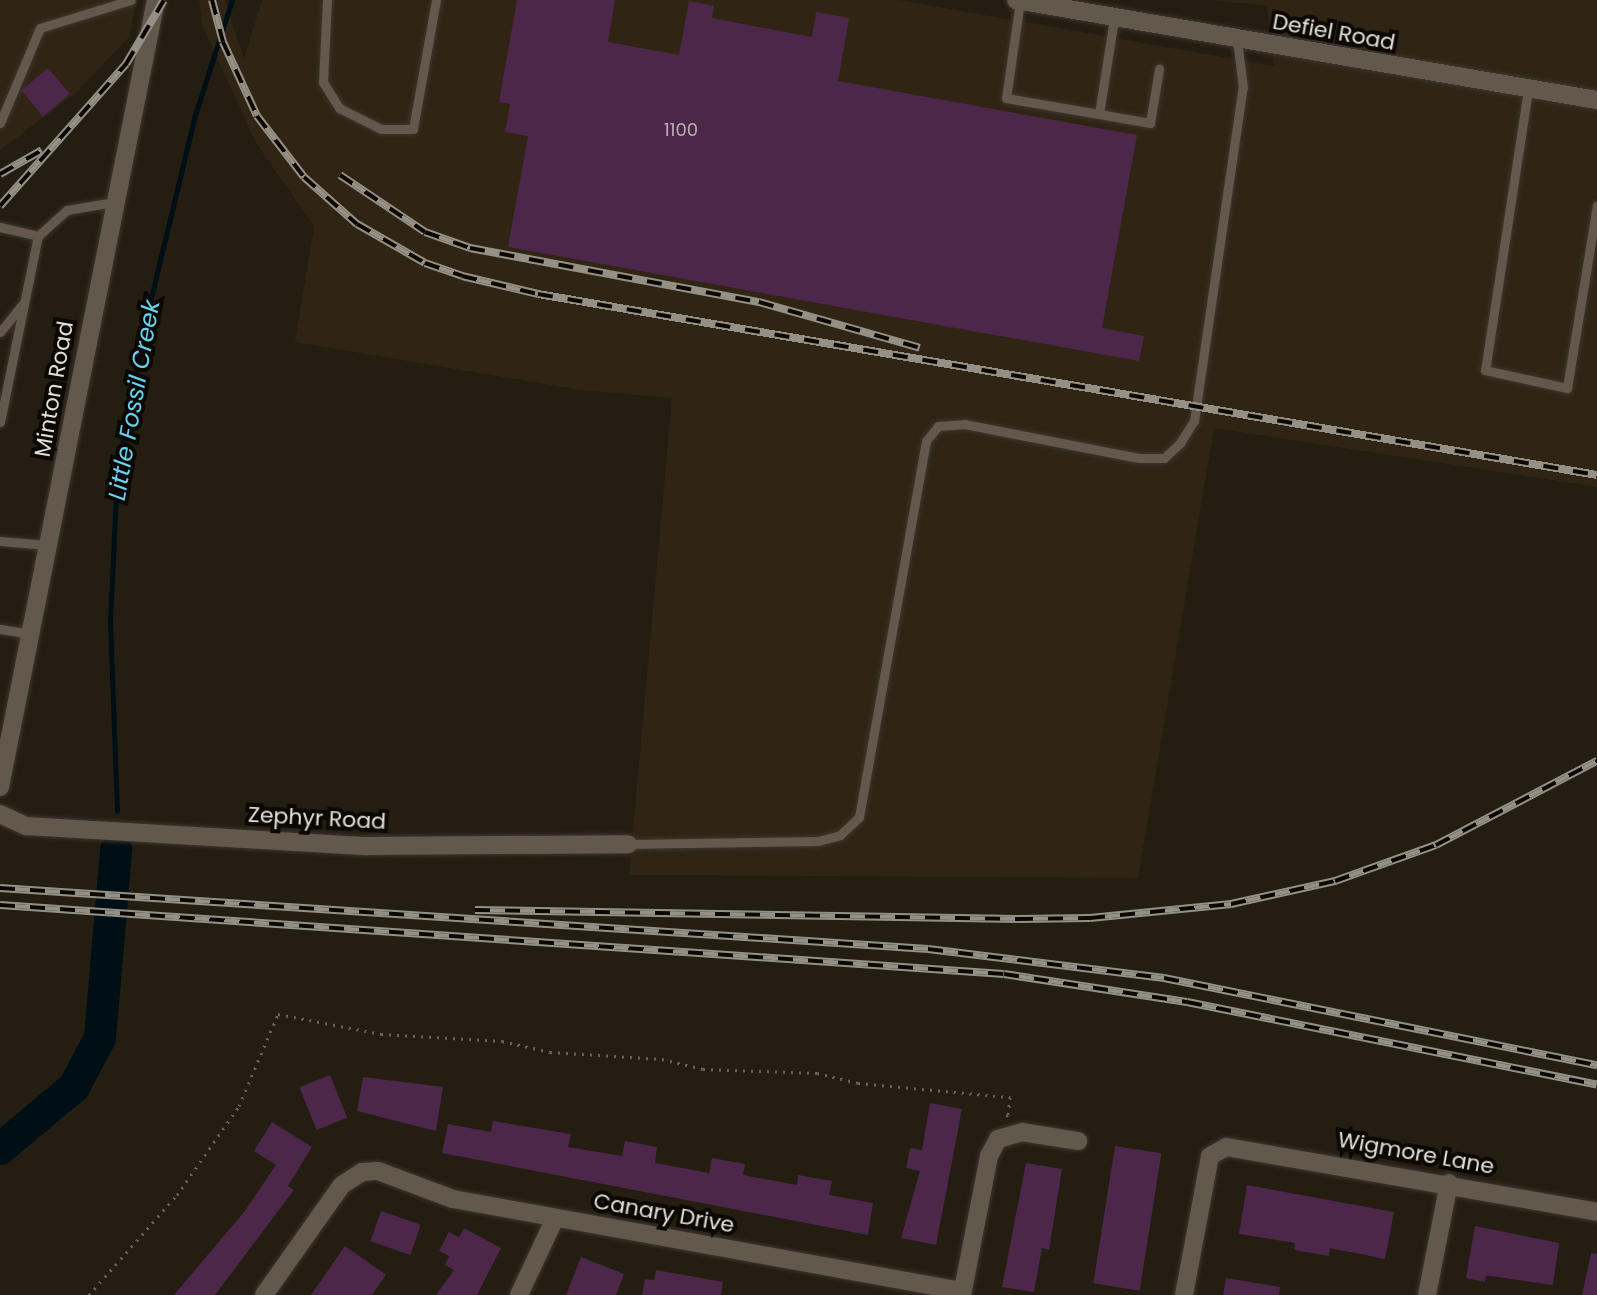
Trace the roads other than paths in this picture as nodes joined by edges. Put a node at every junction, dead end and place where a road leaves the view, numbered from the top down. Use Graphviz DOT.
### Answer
graph roads {
  1 [pos="131,0"];
  2 [pos="156,0"];
  3 [pos="327,0"];
  4 [pos="436,0"];
  5 [pos="1018,0"];
  6 [pos="1114,19"];
  7 [pos="1237,40"];
  8 [pos="1159,69"];
  9 [pos="1528,90"];
  10 [pos="1597,100"];
  11 [pos="1099,114"];
  12 [pos="0,123"];
  13 [pos="114,202"];
  14 [pos="1597,205"];
  15 [pos="0,227"];
  16 [pos="38,236"];
  17 [pos="24,303"];
  18 [pos="0,332"];
  19 [pos="0,422"];
  20 [pos="0,541"];
  21 [pos="50,545"];
  22 [pos="0,629"];
  23 [pos="32,634"];
  24 [pos="0,787"];
  25 [pos="2,816"];
  26 [pos="628,844"];
  27 [pos="1078,1141"];
  28 [pos="1449,1183"];
  29 [pos="1597,1212"];
  30 [pos="555,1218"];
  31 [pos="962,1293"];
  32 [pos="264,1295"];
  33 [pos="519,1295"];
  34 [pos="1184,1295"];
  35 [pos="1427,1295"];
  1 -- 12 [label="lane"];
  2 -- 13 [label="street, Minton Road"];
  3 -- 4 [label="lane"];
  5 -- 6 [label="street, Defiel Road"];
  5 -- 11 [label="lane"];
  6 -- 7 [label="street, Defiel Road"];
  6 -- 11 [label="lane"];
  7 -- 9 [label="street, Defiel Road"];
  7 -- 26 [label="lane"];
  8 -- 11 [label="lane"];
  9 -- 10 [label="street, Defiel Road"];
  9 -- 14 [label="lane"];
  13 -- 16 [label="lane"];
  13 -- 21 [label="street, Minton Road"];
  15 -- 16 [label="lane"];
  16 -- 17 [label="lane"];
  17 -- 18 [label="lane"];
  17 -- 19 [label="lane"];
  20 -- 21 [label="lane"];
  21 -- 23 [label="street, Minton Road"];
  22 -- 23 [label="lane"];
  23 -- 24 [label="street, Minton Road"];
  25 -- 26 [label="street, Zephyr Road"];
  27 -- 31 [label="street"];
  28 -- 29 [label="street, Wigmore Lane"];
  28 -- 34 [label="street, Wigmore Lane"];
  28 -- 35 [label="street"];
  30 -- 31 [label="street, Canary Drive"];
  30 -- 32 [label="street, Canary Drive"];
  30 -- 33 [label="street"];
}
